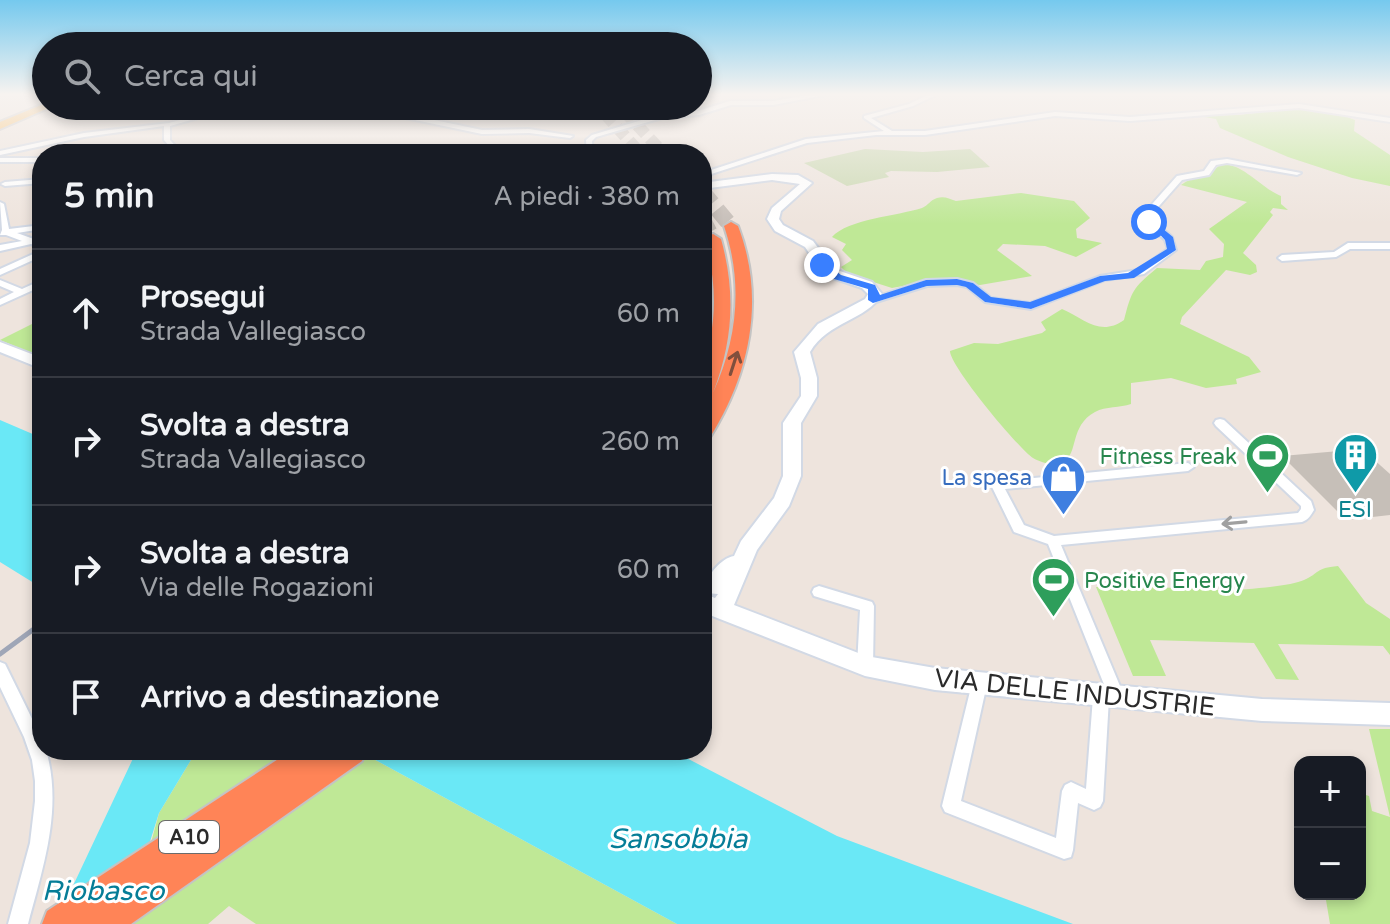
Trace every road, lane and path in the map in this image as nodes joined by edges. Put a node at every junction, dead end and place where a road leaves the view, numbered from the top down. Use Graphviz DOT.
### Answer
graph roads {
  1 [pos="74,137"];
  2 [pos="849,137"];
  3 [pos="42,144"];
  4 [pos="32,146"];
  5 [pos="0,153"];
  6 [pos="0,160"];
  7 [pos="32,160"];
  8 [pos="712,172"];
  9 [pos="1297,173"];
  10 [pos="32,182"];
  11 [pos="2,183"];
  12 [pos="712,185"];
  13 [pos="0,204"];
  14 [pos="731,226"];
  15 [pos="32,228"];
  16 [pos="3,232"];
  17 [pos="713,239"];
  18 [pos="32,241"];
  19 [pos="32,244"];
  20 [pos="1390,246"];
  21 [pos="0,248"];
  22 [pos="32,258"];
  23 [pos="1282,258"];
  24 [pos="0,272"];
  25 [pos="0,283"];
  26 [pos="32,288"];
  27 [pos="22,292"];
  28 [pos="873,300"];
  29 [pos="0,302"];
  30 [pos="0,347"];
  31 [pos="32,360"];
  32 [pos="712,371"];
  33 [pos="712,413"];
  34 [pos="1220,423"];
  35 [pos="1188,467"];
  36 [pos="1053,541"];
  37 [pos="819,592"];
  38 [pos="712,594"];
  39 [pos="865,666"];
  40 [pos="0,669"];
  41 [pos="979,684"];
  42 [pos="1109,698"];
  43 [pos="1390,714"];
  44 [pos="32,741"];
  45 [pos="40,760"];
  46 [pos="304,760"];
  47 [pos="337,760"];
  48 [pos="18,924"];
  49 [pos="60,924"];
  50 [pos="100,924"];
  1 -- 3 [label="street"];
  2 -- 8 [label="street"];
  4 -- 5 [label="street"];
  6 -- 7 [label="street"];
  9 -- 28 [label="street"];
  10 -- 11 [label="street"];
  12 -- 28 [label="street"];
  13 -- 16 [label="street"];
  33 -- 14 [label="highway, one-way"];
  15 -- 16 [label="street"];
  16 -- 18 [label="street"];
  17 -- 32 [label="highway"];
  19 -- 21 [label="street"];
  20 -- 23 [label="street"];
  22 -- 24 [label="street"];
  25 -- 27 [label="street"];
  26 -- 27 [label="street"];
  27 -- 29 [label="street"];
  28 -- 38 [label="street"];
  30 -- 31 [label="street"];
  34 -- 36 [label="street, one-way"];
  35 -- 36 [label="street"];
  36 -- 42 [label="street"];
  37 -- 39 [label="street"];
  38 -- 39 [label="street, VIA DELLE INDUSTRIE"];
  39 -- 41 [label="street, VIA DELLE INDUSTRIE"];
  40 -- 44 [label="street"];
  41 -- 42 [label="street, VIA DELLE INDUSTRIE"];
  41 -- 42 [label="street"];
  42 -- 43 [label="street, VIA DELLE INDUSTRIE"];
  45 -- 48 [label="street"];
  46 -- 49 [label="highway, A10"];
  47 -- 50 [label="highway, A10"];
}
